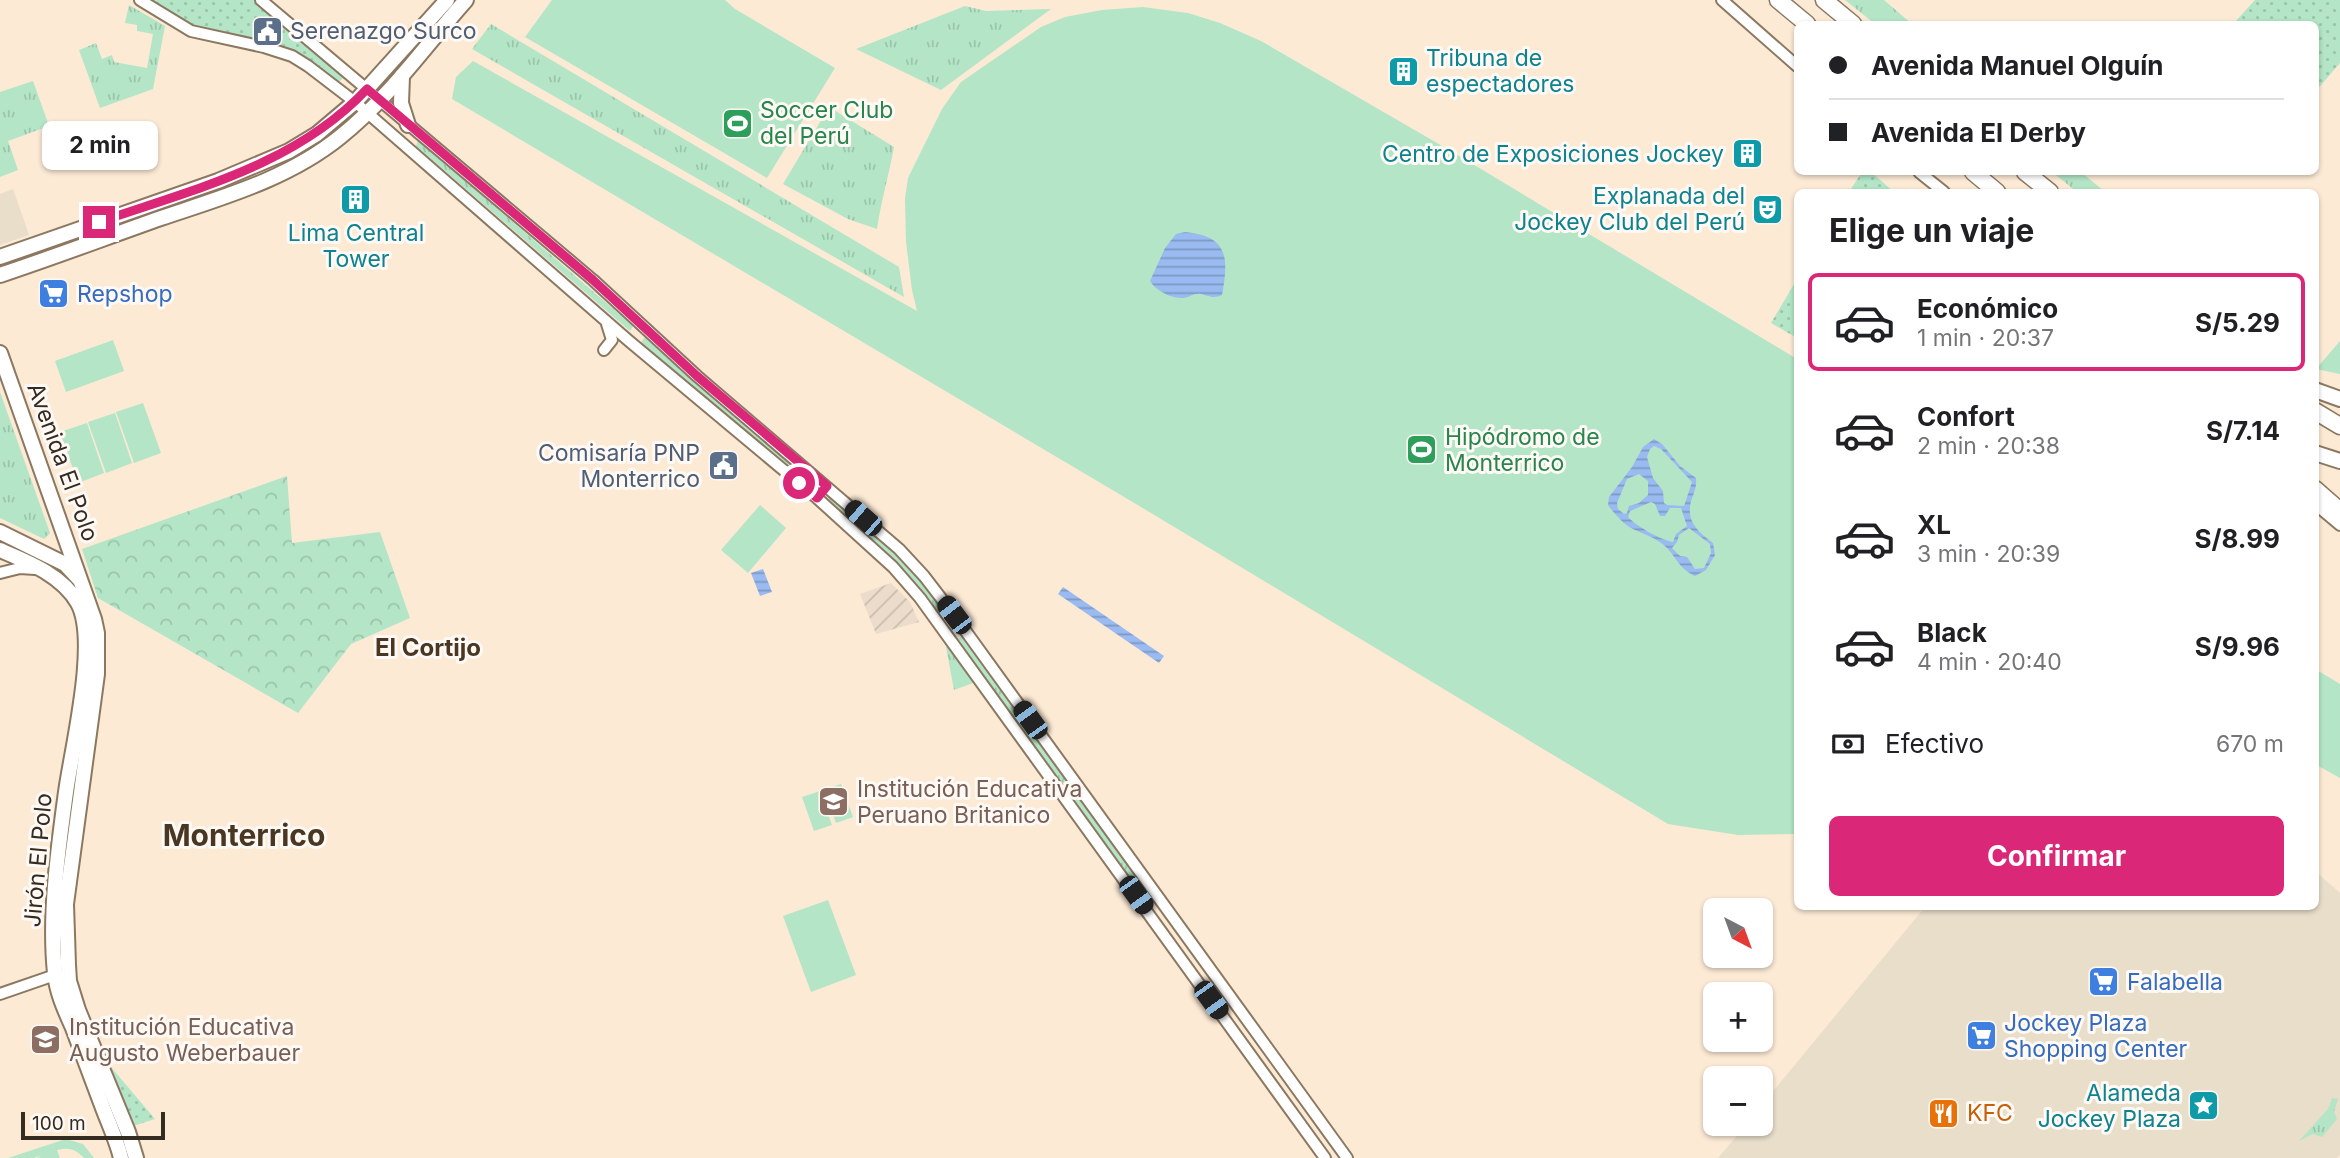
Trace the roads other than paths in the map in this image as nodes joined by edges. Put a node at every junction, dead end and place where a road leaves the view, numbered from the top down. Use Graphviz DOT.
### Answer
graph roads {
  1 [pos="140,0"];
  2 [pos="261,0"];
  3 [pos="466,0"];
  4 [pos="1722,0"];
  5 [pos="1778,0"];
  6 [pos="1824,0"];
  7 [pos="447,7"];
  8 [pos="1803,21"];
  9 [pos="1849,21"];
  10 [pos="1794,63"];
  11 [pos="349,75"];
  12 [pos="402,75"];
  13 [pos="338,88"];
  14 [pos="367,89"];
  15 [pos="380,100"];
  16 [pos="355,102"];
  17 [pos="368,113"];
  18 [pos="408,125"];
  19 [pos="1923,175"];
  20 [pos="1977,175"];
  21 [pos="2029,175"];
  22 [pos="1940,189"];
  23 [pos="1993,189"];
  24 [pos="2046,189"];
  25 [pos="0,257"];
  26 [pos="0,275"];
  27 [pos="604,319"];
  28 [pos="604,350"];
  29 [pos="0,353"];
  30 [pos="2319,391"];
  31 [pos="2340,399"];
  32 [pos="2319,413"];
  33 [pos="2340,426"];
  34 [pos="2319,454"];
  35 [pos="2340,461"];
  36 [pos="827,486"];
  37 [pos="2319,489"];
  38 [pos="2319,491"];
  39 [pos="817,498"];
  40 [pos="2340,498"];
  41 [pos="2319,507"];
  42 [pos="2340,511"];
  43 [pos="2340,525"];
  44 [pos="0,532"];
  45 [pos="0,550"];
  46 [pos="53,558"];
  47 [pos="21,559"];
  48 [pos="44,571"];
  49 [pos="0,573"];
  50 [pos="84,586"];
  51 [pos="55,975"];
  52 [pos="0,994"];
  53 [pos="129,1158"];
  54 [pos="1325,1158"];
  55 [pos="1347,1158"];
  1 -- 13 [label="street"];
  2 -- 11 [label="street"];
  3 -- 7 [label="main road"];
  4 -- 10 [label="street"];
  5 -- 8 [label="highway"];
  6 -- 9 [label="highway"];
  7 -- 12 [label="main road"];
  7 -- 14 [label="main road"];
  11 -- 13 [label="street"];
  11 -- 14 [label="street"];
  12 -- 15 [label="main road"];
  12 -- 18 [label="main road"];
  13 -- 16 [label="street"];
  14 -- 15 [label="street"];
  14 -- 16 [label="main road"];
  15 -- 17 [label="main road"];
  15 -- 18 [label="street"];
  16 -- 17 [label="street"];
  16 -- 25 [label="main road"];
  17 -- 26 [label="main road"];
  17 -- 27 [label="street"];
  18 -- 36 [label="street"];
  19 -- 22 [label="street"];
  20 -- 23 [label="highway"];
  21 -- 24 [label="highway"];
  27 -- 28 [label="street"];
  27 -- 39 [label="street"];
  29 -- 50 [label="main road, Avenida El Polo"];
  30 -- 31 [label="main road"];
  32 -- 33 [label="highway"];
  34 -- 35 [label="main road"];
  36 -- 39 [label="street"];
  36 -- 55 [label="street"];
  37 -- 40 [label="highway"];
  38 -- 42 [label="highway"];
  39 -- 54 [label="street"];
  41 -- 43 [label="street"];
  44 -- 46 [label="main road"];
  45 -- 47 [label="main road, Jirón El Polo"];
  46 -- 47 [label="main road"];
  46 -- 50 [label="main road"];
  47 -- 48 [label="main road, Jirón El Polo"];
  48 -- 49 [label="street"];
  48 -- 51 [label="main road, Jirón El Polo"];
  50 -- 53 [label="main road, Jirón El Polo"];
  51 -- 52 [label="street"];
  51 -- 53 [label="main road, Jirón El Polo"];
}
